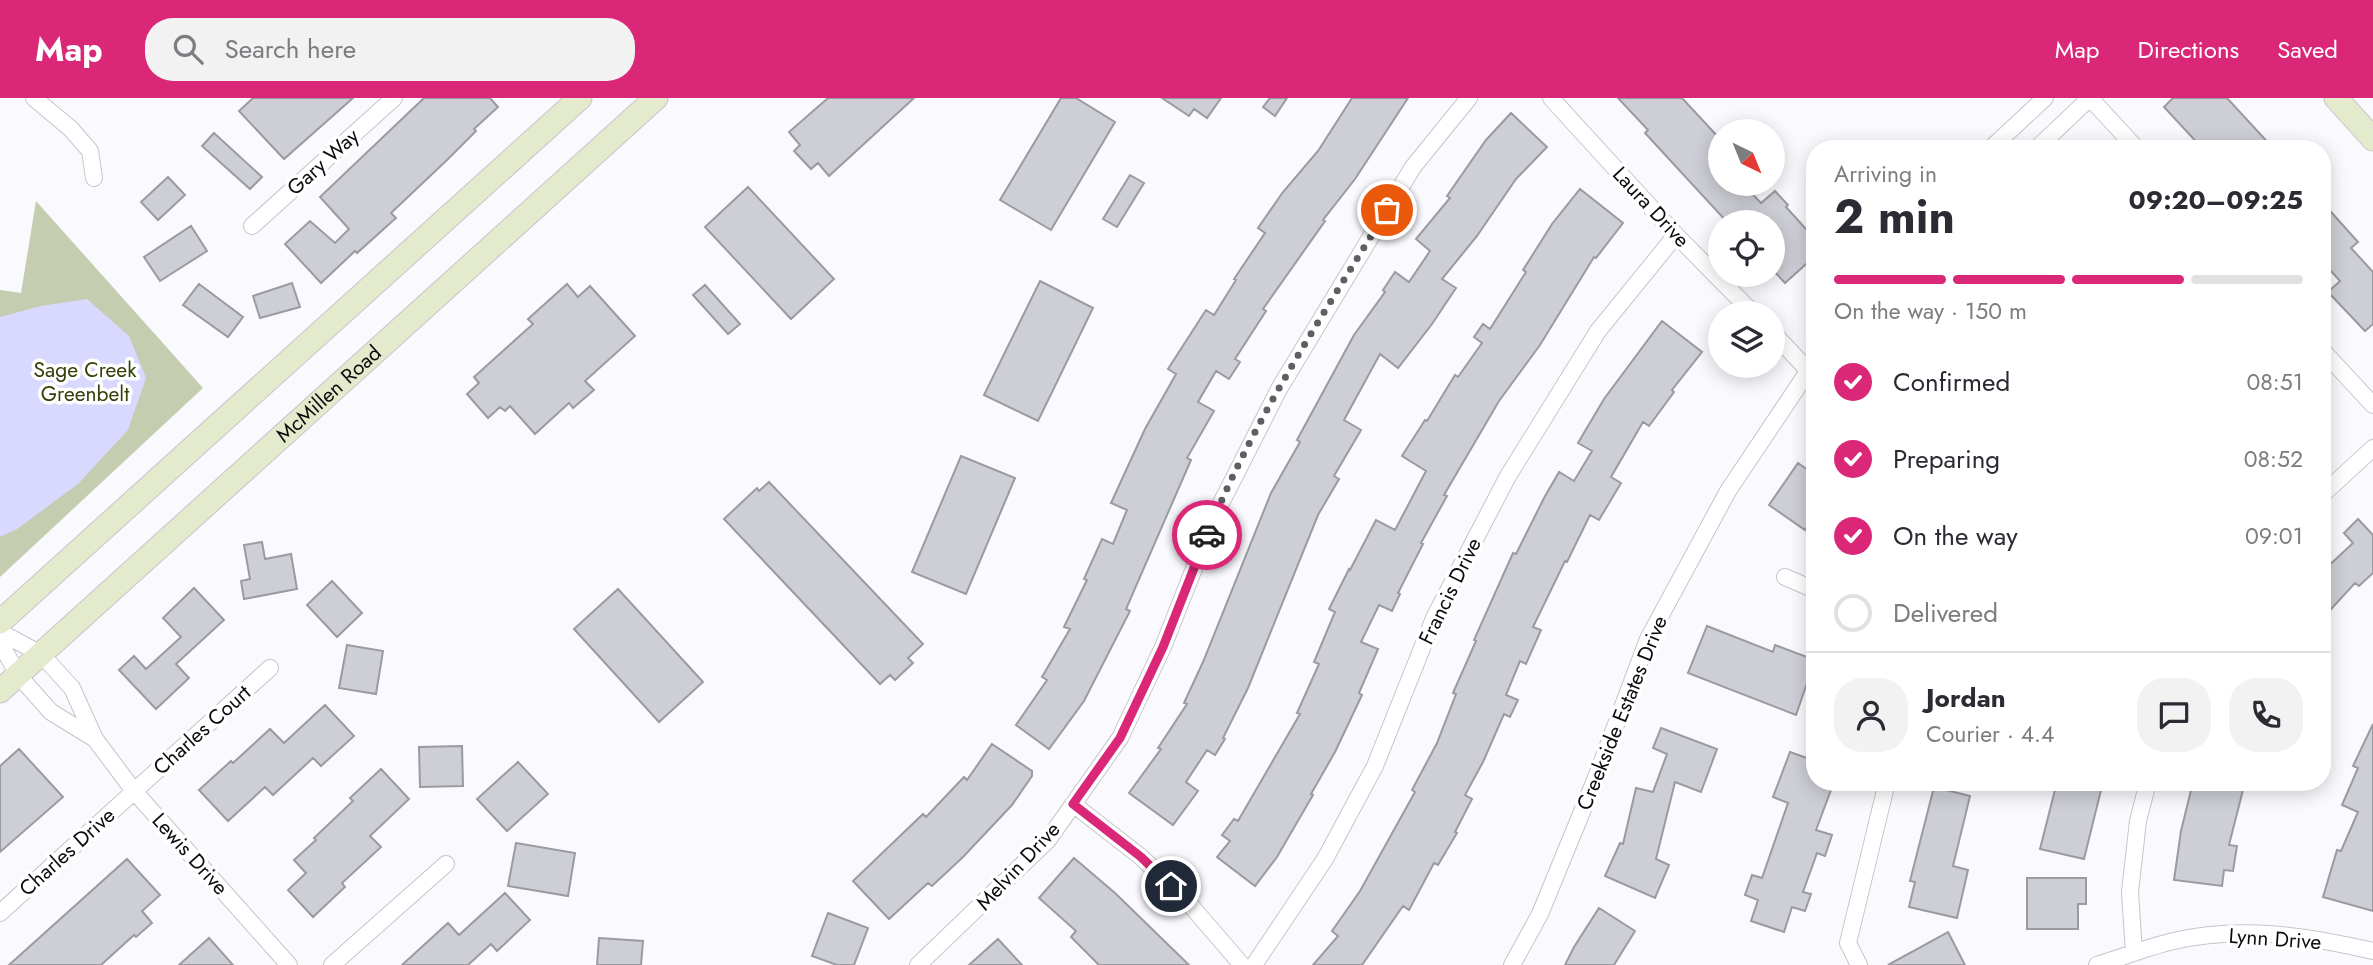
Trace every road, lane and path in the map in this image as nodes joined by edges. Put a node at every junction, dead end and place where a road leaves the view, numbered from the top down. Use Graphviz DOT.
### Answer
graph roads {
  1 [pos="34,98"];
  2 [pos="394,98"];
  3 [pos="580,98"];
  4 [pos="656,98"];
  5 [pos="1469,98"];
  6 [pos="1551,98"];
  7 [pos="2046,98"];
  8 [pos="2090,98"];
  9 [pos="2336,98"];
  10 [pos="2373,139"];
  11 [pos="2000,140"];
  12 [pos="2046,140"];
  13 [pos="2129,140"];
  14 [pos="94,178"];
  15 [pos="251,226"];
  16 [pos="1676,235"];
  17 [pos="1741,301"];
  18 [pos="1785,344"];
  19 [pos="2331,360"];
  20 [pos="1806,361"];
  21 [pos="1806,375"];
  22 [pos="2373,405"];
  23 [pos="2373,447"];
  24 [pos="2331,487"];
  25 [pos="1784,577"];
  26 [pos="1806,586"];
  27 [pos="0,621"];
  28 [pos="0,632"];
  29 [pos="0,642"];
  30 [pos="41,654"];
  31 [pos="270,668"];
  32 [pos="18,675"];
  33 [pos="0,691"];
  34 [pos="95,739"];
  35 [pos="134,791"];
  36 [pos="1885,791"];
  37 [pos="2146,791"];
  38 [pos="1073,804"];
  39 [pos="446,864"];
  40 [pos="0,913"];
  41 [pos="2373,951"];
  42 [pos="2134,953"];
  43 [pos="289,965"];
  44 [pos="332,965"];
  45 [pos="918,965"];
  46 [pos="1242,965"];
  47 [pos="1254,965"];
  48 [pos="1512,965"];
  49 [pos="1859,965"];
  50 [pos="2097,965"];
  1 -- 14 [label="street"];
  2 -- 15 [label="street, Gary Way"];
  3 -- 27 [label="main road"];
  4 -- 30 [label="main road, McMillen Road"];
  5 -- 38 [label="street, Melvin Drive"];
  6 -- 16 [label="street, Laura Drive"];
  7 -- 11 [label="street"];
  8 -- 12 [label="street"];
  8 -- 13 [label="street"];
  9 -- 10 [label="main road"];
  16 -- 17 [label="street, Laura Drive"];
  16 -- 47 [label="street, Francis Drive"];
  18 -- 20 [label="street"];
  19 -- 22 [label="street"];
  21 -- 48 [label="street, Creekside Estates Drive"];
  23 -- 24 [label="street"];
  25 -- 26 [label="street"];
  28 -- 30 [label="street, Lewis Drive"];
  29 -- 32 [label="street, Lewis Drive"];
  30 -- 32 [label="main road, McMillen Road"];
  30 -- 34 [label="street, Lewis Drive"];
  31 -- 35 [label="street, Charles Court"];
  32 -- 33 [label="main road, McMillen Road"];
  32 -- 34 [label="street, Lewis Drive"];
  34 -- 35 [label="street, Lewis Drive"];
  35 -- 40 [label="street, Charles Drive"];
  35 -- 43 [label="street, Lewis Drive"];
  36 -- 49 [label="street"];
  37 -- 42 [label="street"];
  38 -- 45 [label="street, Melvin Drive"];
  38 -- 46 [label="street"];
  39 -- 44 [label="street"];
  41 -- 42 [label="street, Lynn Drive"];
  42 -- 50 [label="street, Lynn Drive"];
}
